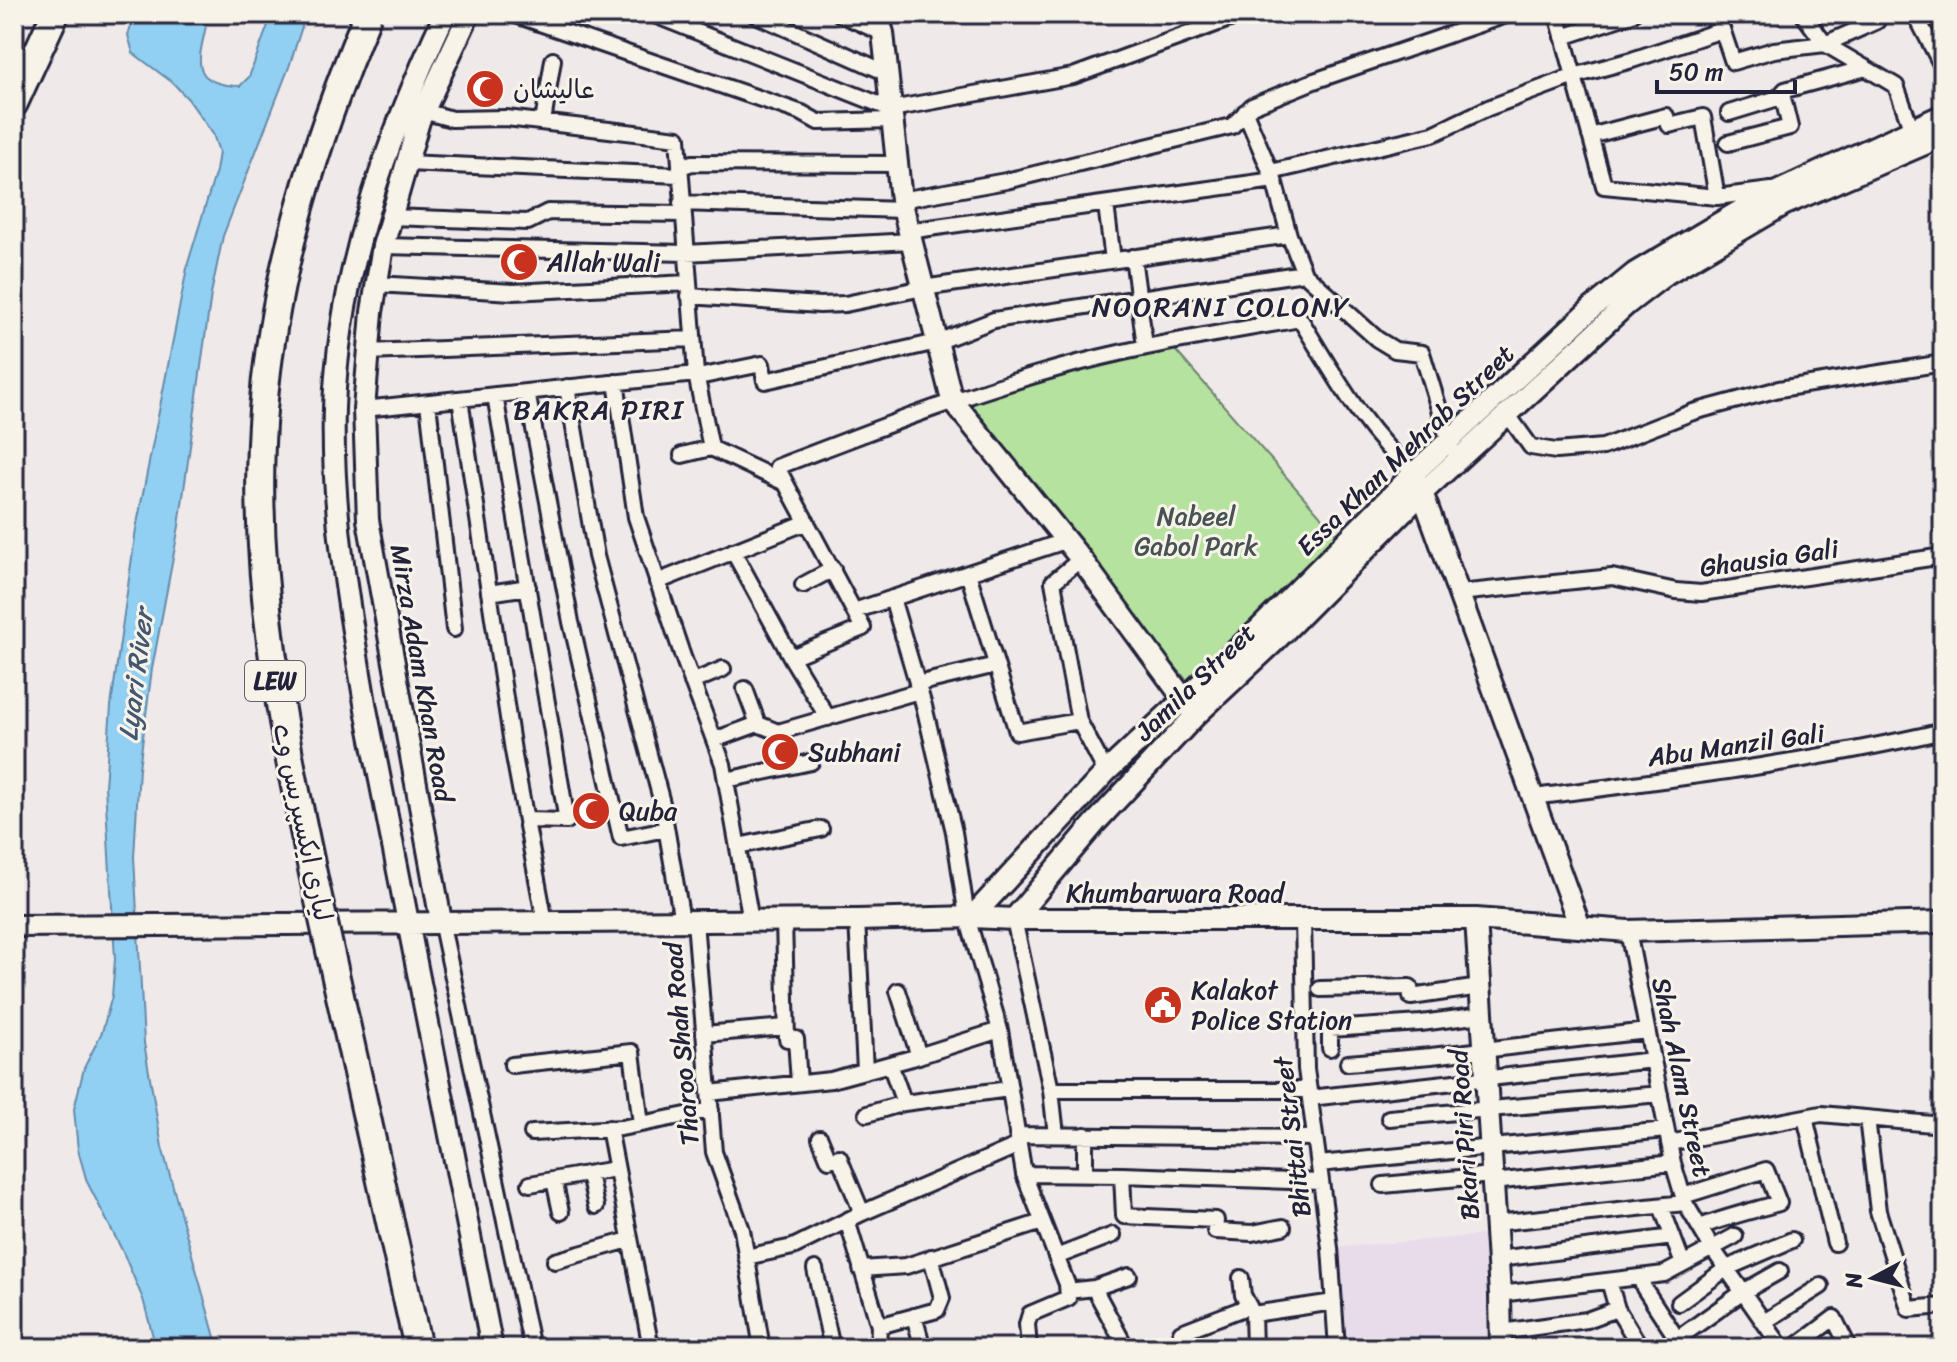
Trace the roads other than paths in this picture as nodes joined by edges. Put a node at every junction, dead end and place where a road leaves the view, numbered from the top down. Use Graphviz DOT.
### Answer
graph roads {
  1 [pos="55,14"];
  2 [pos="368,14"];
  3 [pos="445,14"];
  4 [pos="469,14"];
  5 [pos="513,14"];
  6 [pos="652,14"];
  7 [pos="754,14"];
  8 [pos="840,14"];
  9 [pos="1243,14"];
  10 [pos="1509,14"];
  11 [pos="1557,14"];
  12 [pos="1632,14"];
  13 [pos="1717,14"];
  14 [pos="1803,14"];
  15 [pos="1915,14"];
  16 [pos="1877,21"];
  17 [pos="880,23"];
  18 [pos="1722,30"];
  19 [pos="1563,37"];
  20 [pos="1825,44"];
  21 [pos="553,60"];
  22 [pos="1866,68"];
  23 [pos="1943,68"];
  24 [pos="887,73"];
  25 [pos="1574,76"];
  26 [pos="1782,94"];
  27 [pos="14,103"];
  28 [pos="423,111"];
  29 [pos="1245,112"];
  30 [pos="1729,113"];
  31 [pos="892,114"];
  32 [pos="1943,115"];
  33 [pos="543,122"];
  34 [pos="1912,130"];
  35 [pos="1590,136"];
  36 [pos="1943,136"];
  37 [pos="1728,143"];
  38 [pos="406,163"];
  39 [pos="897,164"];
  40 [pos="679,171"];
  41 [pos="1272,176"];
  42 [pos="1787,195"];
  43 [pos="1717,197"];
  44 [pos="902,205"];
  45 [pos="1106,205"];
  46 [pos="682,209"];
  47 [pos="391,217"];
  48 [pos="1289,235"];
  49 [pos="910,236"];
  50 [pos="383,246"];
  51 [pos="686,253"];
  52 [pos="1133,257"];
  53 [pos="1113,260"];
  54 [pos="1304,273"];
  55 [pos="376,284"];
  56 [pos="923,288"];
  57 [pos="689,289"];
  58 [pos="1139,298"];
  59 [pos="693,339"];
  60 [pos="937,342"];
  61 [pos="1145,346"];
  62 [pos="368,352"];
  63 [pos="1943,363"];
  64 [pos="697,375"];
  65 [pos="616,382"];
  66 [pos="567,387"];
  67 [pos="527,392"];
  68 [pos="495,395"];
  69 [pos="460,399"];
  70 [pos="952,400"];
  71 [pos="428,403"];
  72 [pos="364,409"];
  73 [pos="1508,415"];
  74 [pos="1450,440"];
  75 [pos="711,448"];
  76 [pos="682,455"];
  77 [pos="1453,464"];
  78 [pos="1414,473"];
  79 [pos="785,483"];
  80 [pos="1423,492"];
  81 [pos="807,522"];
  82 [pos="1065,541"];
  83 [pos="1352,549"];
  84 [pos="733,551"];
  85 [pos="1943,556"];
  86 [pos="1081,559"];
  87 [pos="833,569"];
  88 [pos="968,573"];
  89 [pos="657,582"];
  90 [pos="803,585"];
  91 [pos="528,587"];
  92 [pos="489,593"];
  93 [pos="1459,593"];
  94 [pos="892,598"];
  95 [pos="854,611"];
  96 [pos="454,629"];
  97 [pos="791,657"];
  98 [pos="996,665"];
  99 [pos="723,669"];
  100 [pos="692,682"];
  101 [pos="918,687"];
  102 [pos="745,689"];
  103 [pos="1189,708"];
  104 [pos="828,718"];
  105 [pos="1079,721"];
  106 [pos="758,724"];
  107 [pos="1943,731"];
  108 [pos="714,740"];
  109 [pos="811,762"];
  110 [pos="1106,772"];
  111 [pos="726,780"];
  112 [pos="1534,797"];
  113 [pos="526,820"];
  114 [pos="666,829"];
  115 [pos="821,829"];
  116 [pos="738,846"];
  117 [pos="970,917"];
  118 [pos="1014,919"];
  119 [pos="1303,919"];
  120 [pos="1476,919"];
  121 [pos="784,920"];
  122 [pos="857,920"];
  123 [pos="441,921"];
  124 [pos="688,921"];
  125 [pos="751,921"];
  126 [pos="407,922"];
  127 [pos="545,922"];
  128 [pos="1943,922"];
  129 [pos="14,926"];
  130 [pos="1580,927"];
  131 [pos="1628,931"];
  132 [pos="1480,987"];
  133 [pos="1320,989"];
  134 [pos="898,991"];
  135 [pos="1482,1015"];
  136 [pos="786,1027"];
  137 [pos="1000,1030"];
  138 [pos="1647,1031"];
  139 [pos="704,1034"];
  140 [pos="1330,1048"];
  141 [pos="1484,1049"];
  142 [pos="919,1056"];
  143 [pos="1653,1060"];
  144 [pos="1348,1063"];
  145 [pos="890,1064"];
  146 [pos="512,1065"];
  147 [pos="865,1070"];
  148 [pos="1486,1077"];
  149 [pos="799,1083"];
  150 [pos="1009,1089"];
  151 [pos="1051,1090"];
  152 [pos="709,1093"];
  153 [pos="1309,1094"];
  154 [pos="1660,1094"];
  155 [pos="904,1103"];
  156 [pos="711,1110"];
  157 [pos="1488,1111"];
  158 [pos="867,1114"];
  159 [pos="1805,1117"];
  160 [pos="1389,1118"];
  161 [pos="1867,1118"];
  162 [pos="641,1124"];
  163 [pos="1943,1125"];
  164 [pos="609,1128"];
  165 [pos="532,1133"];
  166 [pos="1056,1135"];
  167 [pos="1085,1135"];
  168 [pos="1668,1136"];
  169 [pos="820,1138"];
  170 [pos="1315,1138"];
  171 [pos="1018,1140"];
  172 [pos="1491,1147"];
  173 [pos="1673,1163"];
  174 [pos="1319,1164"];
  175 [pos="615,1169"];
  176 [pos="589,1174"];
  177 [pos="1024,1174"];
  178 [pos="1085,1174"];
  179 [pos="1122,1175"];
  180 [pos="1492,1178"];
  181 [pos="554,1180"];
  182 [pos="1321,1182"];
  183 [pos="530,1184"];
  184 [pos="1383,1185"];
  185 [pos="1684,1199"];
  186 [pos="596,1206"];
  187 [pos="1661,1206"];
  188 [pos="561,1212"];
  189 [pos="862,1213"];
  190 [pos="847,1220"];
  191 [pos="1042,1222"];
  192 [pos="1495,1223"];
  193 [pos="1283,1227"];
  194 [pos="1700,1227"];
  195 [pos="1113,1235"];
  196 [pos="1735,1236"];
  197 [pos="1673,1237"];
  198 [pos="629,1240"];
  199 [pos="1792,1240"];
  200 [pos="1835,1243"];
  201 [pos="1712,1248"];
  202 [pos="746,1257"];
  203 [pos="931,1257"];
  204 [pos="1056,1257"];
  205 [pos="1498,1259"];
  206 [pos="555,1261"];
  207 [pos="1683,1264"];
  208 [pos="1727,1268"];
  209 [pos="815,1269"];
  210 [pos="861,1269"];
  211 [pos="1780,1271"];
  212 [pos="1129,1276"];
  213 [pos="1640,1277"];
  214 [pos="1241,1278"];
  215 [pos="1609,1281"];
  216 [pos="1821,1286"];
  217 [pos="1094,1288"];
  218 [pos="1068,1291"];
  219 [pos="1743,1292"];
  220 [pos="1500,1294"];
  221 [pos="1334,1302"];
  222 [pos="1679,1303"];
  223 [pos="1943,1306"];
  224 [pos="1617,1309"];
  225 [pos="1251,1310"];
  226 [pos="914,1316"];
  227 [pos="1764,1322"];
  228 [pos="879,1326"];
  229 [pos="1181,1332"];
  230 [pos="1501,1340"];
  231 [pos="1680,1344"];
  232 [pos="1636,1347"];
  233 [pos="418,1348"];
  234 [pos="492,1348"];
  235 [pos="532,1348"];
  236 [pos="651,1348"];
  237 [pos="762,1348"];
  238 [pos="832,1348"];
  239 [pos="878,1348"];
  240 [pos="923,1348"];
  241 [pos="1029,1348"];
  242 [pos="1126,1348"];
  243 [pos="1254,1348"];
  244 [pos="1337,1348"];
  245 [pos="1782,1348"];
  246 [pos="1794,1348"];
  247 [pos="1849,1348"];
  1 -- 27 [label="highway"];
  2 -- 233 [label="highway, لیاری ایکسپریس وے / LEW, bridge"];
  3 -- 126 [label="main road"];
  4 -- 28 [label="main road, Mirza Adam Khan Road"];
  5 -- 31 [label="street"];
  6 -- 31 [label="street"];
  7 -- 24 [label="street"];
  8 -- 17 [label="street"];
  9 -- 31 [label="street"];
  10 -- 29 [label="street"];
  11 -- 19 [label="street"];
  12 -- 19 [label="street"];
  13 -- 18 [label="street"];
  14 -- 20 [label="street"];
  15 -- 23 [label="street"];
  16 -- 20 [label="street"];
  17 -- 24 [label="main road"];
  18 -- 20 [label="street"];
  18 -- 25 [label="street"];
  19 -- 25 [label="street"];
  20 -- 22 [label="street"];
  21 -- 33 [label="street"];
  22 -- 26 [label="street"];
  22 -- 34 [label="street"];
  24 -- 31 [label="main road"];
  25 -- 35 [label="street"];
  25 -- 41 [label="street"];
  26 -- 30 [label="street"];
  26 -- 37 [label="street"];
  28 -- 33 [label="street"];
  28 -- 38 [label="main road, Mirza Adam Khan Road"];
  29 -- 41 [label="street"];
  29 -- 44 [label="street"];
  31 -- 39 [label="main road"];
  32 -- 34 [label="main road, Essa Khan Mehrab Street"];
  33 -- 40 [label="street"];
  34 -- 42 [label="main road, Essa Khan Mehrab Street"];
  35 -- 43 [label="street"];
  35 -- 43 [label="street"];
  36 -- 42 [label="main road, Essa Khan Mehrab Street"];
  38 -- 40 [label="street"];
  38 -- 47 [label="main road, Mirza Adam Khan Road"];
  39 -- 40 [label="street"];
  39 -- 44 [label="main road"];
  40 -- 46 [label="street"];
  41 -- 45 [label="street"];
  41 -- 48 [label="street"];
  42 -- 43 [label="street"];
  42 -- 73 [label="main road, Essa Khan Mehrab Street"];
  42 -- 74 [label="main road, Essa Khan Mehrab Street"];
  44 -- 46 [label="street"];
  44 -- 49 [label="main road"];
  45 -- 49 [label="street"];
  45 -- 53 [label="street"];
  46 -- 47 [label="street"];
  46 -- 51 [label="street"];
  47 -- 50 [label="main road, Mirza Adam Khan Road"];
  48 -- 52 [label="street"];
  48 -- 54 [label="street"];
  49 -- 51 [label="street"];
  49 -- 56 [label="main road"];
  50 -- 51 [label="street"];
  50 -- 55 [label="main road, Mirza Adam Khan Road"];
  51 -- 57 [label="street"];
  52 -- 53 [label="street"];
  52 -- 58 [label="street"];
  53 -- 56 [label="street"];
  54 -- 58 [label="street"];
  54 -- 74 [label="street"];
  55 -- 57 [label="street"];
  55 -- 62 [label="main road, Mirza Adam Khan Road"];
  56 -- 57 [label="street"];
  56 -- 60 [label="main road"];
  57 -- 59 [label="street"];
  58 -- 60 [label="street"];
  58 -- 61 [label="street"];
  59 -- 62 [label="street"];
  59 -- 64 [label="street"];
  60 -- 64 [label="street"];
  60 -- 70 [label="main road"];
  61 -- 70 [label="street"];
  61 -- 78 [label="street"];
  62 -- 72 [label="main road, Mirza Adam Khan Road"];
  63 -- 73 [label="street"];
  64 -- 65 [label="street"];
  64 -- 75 [label="street"];
  65 -- 66 [label="street"];
  65 -- 89 [label="street"];
  66 -- 67 [label="street"];
  66 -- 114 [label="street, Tharoo Shah Road"];
  67 -- 68 [label="street"];
  67 -- 114 [label="street"];
  68 -- 69 [label="street"];
  68 -- 91 [label="street"];
  69 -- 71 [label="street"];
  69 -- 92 [label="street"];
  70 -- 79 [label="street"];
  70 -- 82 [label="main road"];
  71 -- 72 [label="street"];
  71 -- 96 [label="street"];
  72 -- 123 [label="main road, Mirza Adam Khan Road"];
  73 -- 77 [label="main road, Essa Khan Mehrab Street"];
  74 -- 77 [label="street"];
  74 -- 78 [label="main road, Essa Khan Mehrab Street"];
  75 -- 76 [label="street"];
  75 -- 79 [label="street"];
  77 -- 80 [label="main road, Essa Khan Mehrab Street"];
  78 -- 80 [label="main road"];
  78 -- 83 [label="main road, Essa Khan Mehrab Street"];
  79 -- 81 [label="street"];
  80 -- 83 [label="main road"];
  80 -- 93 [label="main road"];
  81 -- 84 [label="street"];
  81 -- 87 [label="street"];
  82 -- 86 [label="main road"];
  82 -- 88 [label="street"];
  83 -- 103 [label="main road, Essa Khan Mehrab Street"];
  84 -- 89 [label="street"];
  84 -- 97 [label="street"];
  85 -- 93 [label="street, Ghausia Gali"];
  86 -- 103 [label="main road"];
  86 -- 105 [label="street"];
  87 -- 90 [label="street"];
  87 -- 95 [label="street"];
  88 -- 94 [label="street"];
  88 -- 98 [label="street"];
  89 -- 100 [label="street"];
  91 -- 92 [label="street"];
  91 -- 113 [label="street"];
  92 -- 113 [label="street"];
  93 -- 112 [label="main road"];
  94 -- 95 [label="street"];
  94 -- 101 [label="street"];
  95 -- 97 [label="street"];
  97 -- 104 [label="street"];
  98 -- 101 [label="street"];
  98 -- 105 [label="street"];
  99 -- 100 [label="street"];
  100 -- 108 [label="street"];
  101 -- 104 [label="street"];
  101 -- 117 [label="street"];
  102 -- 106 [label="street"];
  103 -- 110 [label="main road, Essa Khan Mehrab Street"];
  103 -- 118 [label="main road, Jamila Street"];
  104 -- 106 [label="street"];
  105 -- 110 [label="street"];
  106 -- 108 [label="street"];
  107 -- 112 [label="street, Abu Manzil Gali"];
  108 -- 111 [label="street"];
  109 -- 111 [label="street"];
  110 -- 117 [label="main road, Essa Khan Mehrab Street"];
  111 -- 116 [label="street"];
  112 -- 130 [label="main road"];
  113 -- 127 [label="street"];
  114 -- 124 [label="street, Tharoo Shah Road"];
  115 -- 116 [label="street"];
  116 -- 125 [label="street"];
  117 -- 118 [label="main road, Khumbarwara Road"];
  117 -- 122 [label="main road, Khumbarwara Road"];
  117 -- 137 [label="street"];
  118 -- 119 [label="main road, Khumbarwara Road"];
  118 -- 151 [label="street"];
  119 -- 120 [label="main road, Khumbarwara Road"];
  119 -- 153 [label="street, Bhittai Street"];
  120 -- 130 [label="main road, Khumbarwara Road"];
  120 -- 132 [label="main road, Bkari Piri Road"];
  121 -- 122 [label="main road, Khumbarwara Road"];
  121 -- 125 [label="main road, Khumbarwara Road"];
  121 -- 136 [label="street"];
  122 -- 147 [label="street"];
  123 -- 126 [label="main road, Khumbarwara Road"];
  123 -- 127 [label="main road, Khumbarwara Road"];
  123 -- 235 [label="street, Mirza Adam Khan Road"];
  124 -- 125 [label="main road, Khumbarwara Road"];
  124 -- 127 [label="main road, Khumbarwara Road"];
  124 -- 139 [label="street, Tharoo Shah Road"];
  126 -- 129 [label="main road, Khumbarwara Road"];
  126 -- 234 [label="main road"];
  128 -- 131 [label="main road, Khumbarwara Road"];
  130 -- 131 [label="main road, Khumbarwara Road"];
  131 -- 138 [label="street, Shah Alam Street"];
  132 -- 133 [label="street"];
  132 -- 135 [label="main road, Bkari Piri Road"];
  134 -- 142 [label="street"];
  135 -- 140 [label="street"];
  135 -- 141 [label="main road, Bkari Piri Road"];
  136 -- 139 [label="street"];
  136 -- 149 [label="street"];
  137 -- 142 [label="street"];
  137 -- 150 [label="street"];
  138 -- 141 [label="street"];
  138 -- 143 [label="street, Shah Alam Street"];
  139 -- 152 [label="street, Tharoo Shah Road"];
  141 -- 144 [label="street"];
  141 -- 148 [label="main road, Bkari Piri Road"];
  142 -- 145 [label="street"];
  143 -- 148 [label="street"];
  143 -- 154 [label="street, Shah Alam Street"];
  145 -- 147 [label="street"];
  145 -- 155 [label="street"];
  146 -- 162 [label="street"];
  147 -- 149 [label="street"];
  148 -- 153 [label="street"];
  148 -- 157 [label="main road, Bkari Piri Road"];
  149 -- 152 [label="street"];
  150 -- 155 [label="street"];
  150 -- 171 [label="street"];
  151 -- 153 [label="street"];
  151 -- 166 [label="street"];
  152 -- 156 [label="street, Tharoo Shah Road"];
  153 -- 170 [label="street, Bhittai Street"];
  154 -- 157 [label="street"];
  154 -- 168 [label="street, Shah Alam Street"];
  155 -- 158 [label="street"];
  156 -- 162 [label="street"];
  156 -- 202 [label="street, Tharoo Shah Road"];
  157 -- 160 [label="street"];
  157 -- 172 [label="main road, Bkari Piri Road"];
  159 -- 161 [label="street"];
  159 -- 168 [label="street"];
  159 -- 200 [label="street"];
  161 -- 163 [label="street"];
  161 -- 223 [label="street"];
  162 -- 164 [label="street"];
  164 -- 165 [label="street"];
  164 -- 175 [label="street"];
  166 -- 167 [label="street"];
  166 -- 171 [label="street"];
  167 -- 170 [label="street"];
  167 -- 178 [label="street"];
  168 -- 172 [label="street"];
  168 -- 173 [label="street, Shah Alam Street"];
  169 -- 189 [label="street"];
  170 -- 174 [label="street, Bhittai Street"];
  171 -- 177 [label="street"];
  171 -- 189 [label="street"];
  172 -- 174 [label="street"];
  172 -- 180 [label="main road, Bkari Piri Road"];
  173 -- 180 [label="street"];
  173 -- 185 [label="street, Shah Alam Street"];
  174 -- 182 [label="street, Bhittai Street"];
  175 -- 176 [label="street"];
  175 -- 198 [label="street"];
  176 -- 181 [label="street"];
  176 -- 186 [label="street"];
  177 -- 178 [label="street"];
  177 -- 191 [label="street"];
  178 -- 179 [label="street"];
  179 -- 182 [label="street"];
  179 -- 193 [label="street"];
  180 -- 184 [label="street"];
  180 -- 192 [label="main road, Bkari Piri Road"];
  181 -- 183 [label="street"];
  181 -- 188 [label="street"];
  182 -- 221 [label="street, Bhittai Street"];
  185 -- 187 [label="street"];
  185 -- 194 [label="street, Shah Alam Street"];
  185 -- 194 [label="street"];
  187 -- 192 [label="street"];
  187 -- 197 [label="street"];
  189 -- 190 [label="street"];
  190 -- 202 [label="street"];
  190 -- 210 [label="street"];
  191 -- 203 [label="street"];
  191 -- 204 [label="street"];
  192 -- 205 [label="main road, Bkari Piri Road"];
  194 -- 201 [label="street, Shah Alam Street"];
  195 -- 204 [label="street"];
  196 -- 201 [label="street"];
  197 -- 205 [label="street"];
  197 -- 207 [label="street"];
  198 -- 206 [label="street"];
  198 -- 236 [label="street"];
  199 -- 208 [label="street"];
  201 -- 207 [label="street"];
  201 -- 208 [label="street, Shah Alam Street"];
  202 -- 237 [label="street, Tharoo Shah Road"];
  203 -- 210 [label="street"];
  203 -- 226 [label="street"];
  204 -- 218 [label="street"];
  205 -- 220 [label="main road, Bkari Piri Road"];
  207 -- 213 [label="street"];
  208 -- 219 [label="street, Shah Alam Street"];
  208 -- 222 [label="street"];
  209 -- 238 [label="street"];
  210 -- 228 [label="street"];
  211 -- 219 [label="street"];
  212 -- 217 [label="street"];
  213 -- 215 [label="street"];
  213 -- 231 [label="street"];
  214 -- 225 [label="street"];
  215 -- 220 [label="street"];
  215 -- 224 [label="street"];
  216 -- 227 [label="street"];
  217 -- 218 [label="street"];
  217 -- 242 [label="street"];
  218 -- 241 [label="street"];
  219 -- 227 [label="street, Shah Alam Street"];
  219 -- 231 [label="street"];
  220 -- 230 [label="main road, Bkari Piri Road"];
  221 -- 225 [label="street"];
  221 -- 244 [label="street, Bhittai Street"];
  224 -- 230 [label="street"];
  224 -- 232 [label="street"];
  225 -- 229 [label="street"];
  225 -- 243 [label="street"];
  226 -- 228 [label="street"];
  226 -- 240 [label="street"];
  227 -- 245 [label="street, Shah Alam Street"];
  228 -- 239 [label="street"];
  246 -- 247 [label="street"];
}
